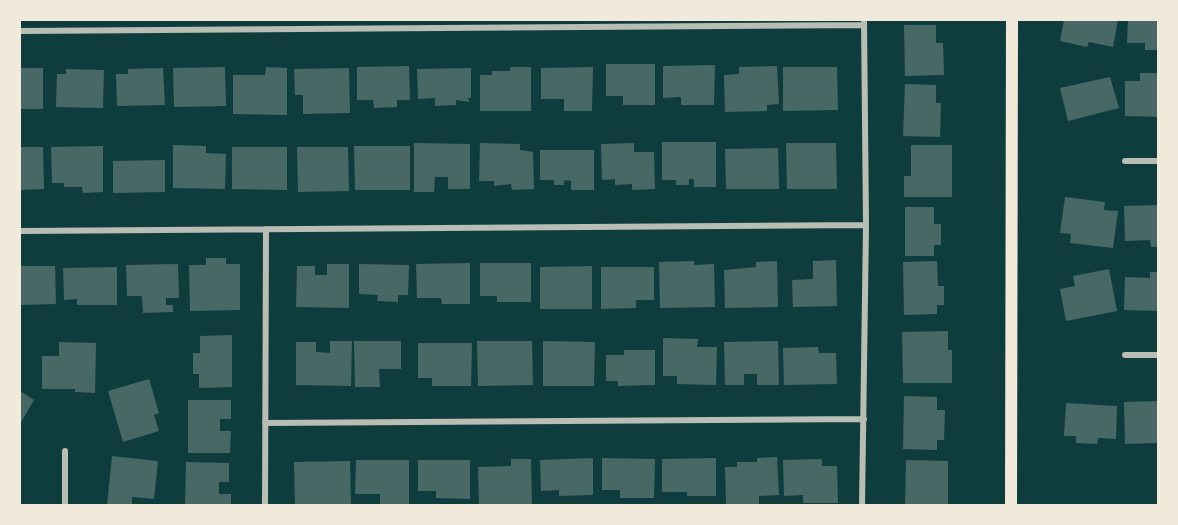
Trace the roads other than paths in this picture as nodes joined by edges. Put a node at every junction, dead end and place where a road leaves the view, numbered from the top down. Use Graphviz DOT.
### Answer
graph roads {
  1 [pos="242,20"];
  2 [pos="1012,20"];
  3 [pos="864,22"];
  4 [pos="242,27"];
  5 [pos="20,31"];
  6 [pos="1125,160"];
  7 [pos="1158,161"];
  8 [pos="866,225"];
  9 [pos="266,229"];
  10 [pos="20,231"];
  11 [pos="1125,355"];
  12 [pos="1158,355"];
  13 [pos="864,419"];
  14 [pos="265,423"];
  15 [pos="65,451"];
  16 [pos="64,506"];
  17 [pos="265,506"];
  18 [pos="862,506"];
  19 [pos="1011,506"];
  1 -- 4 [label="street"];
  2 -- 19 [label="main road"];
  3 -- 4 [label="street"];
  3 -- 8 [label="street"];
  4 -- 5 [label="street"];
  6 -- 7 [label="street"];
  8 -- 9 [label="street"];
  8 -- 13 [label="street"];
  9 -- 10 [label="street"];
  9 -- 14 [label="street"];
  11 -- 12 [label="street"];
  13 -- 14 [label="street"];
  13 -- 18 [label="street"];
  14 -- 17 [label="street"];
  15 -- 16 [label="street"];
}
